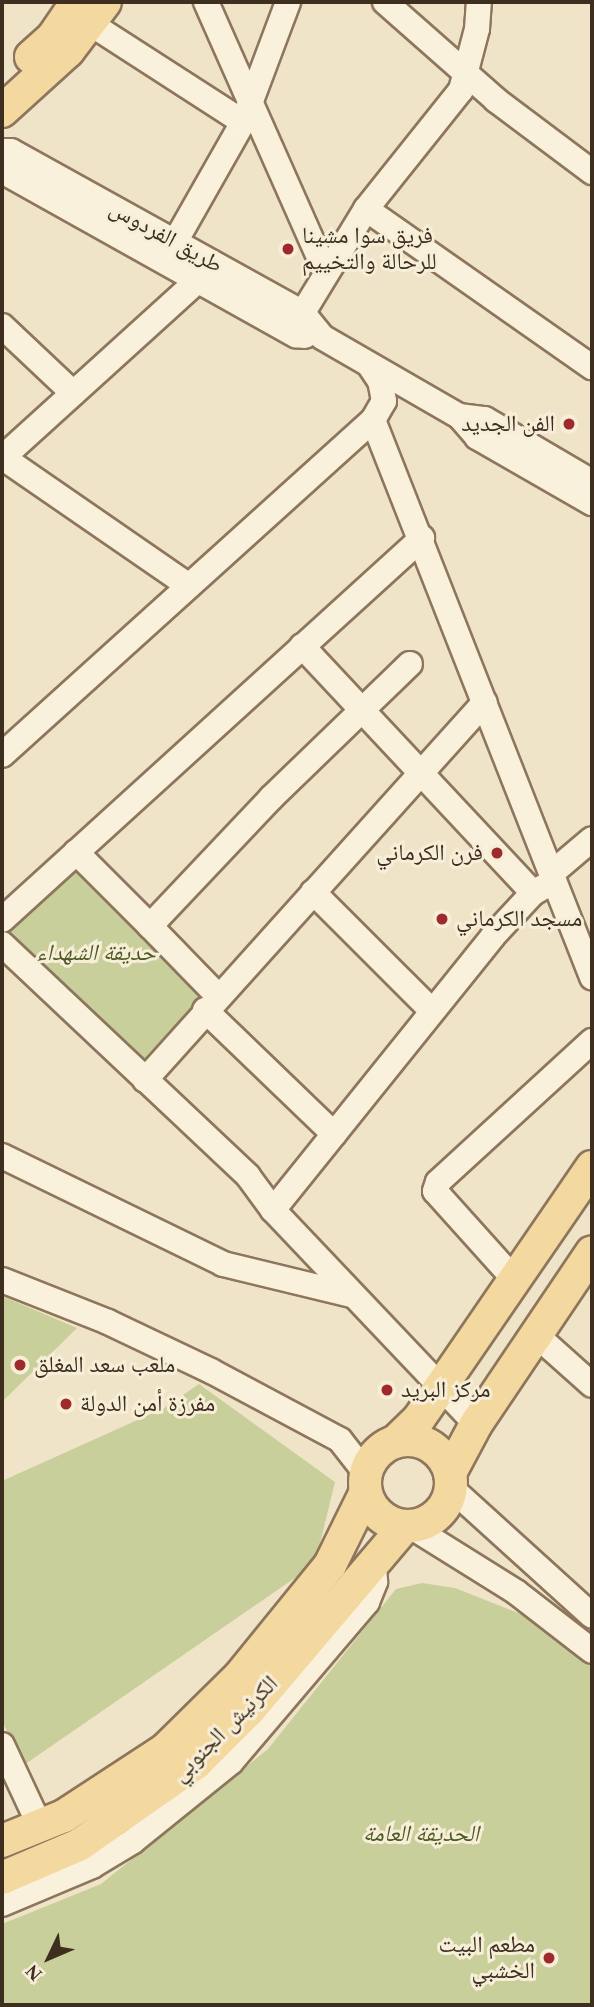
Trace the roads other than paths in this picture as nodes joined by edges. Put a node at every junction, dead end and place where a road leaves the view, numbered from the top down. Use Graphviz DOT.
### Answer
graph roads {
  1 [pos="206,2"];
  2 [pos="288,2"];
  3 [pos="385,2"];
  4 [pos="479,2"];
  5 [pos="91,9"];
  6 [pos="466,71"];
  7 [pos="2,89"];
  8 [pos="2,111"];
  9 [pos="247,111"];
  10 [pos="2,151"];
  11 [pos="2,171"];
  12 [pos="592,172"];
  13 [pos="366,209"];
  14 [pos="170,251"];
  15 [pos="325,270"];
  16 [pos="198,280"];
  17 [pos="296,322"];
  18 [pos="2,326"];
  19 [pos="370,366"];
  20 [pos="592,367"];
  21 [pos="73,393"];
  22 [pos="459,416"];
  23 [pos="373,420"];
  24 [pos="2,458"];
  25 [pos="592,482"];
  26 [pos="592,503"];
  27 [pos="422,538"];
  28 [pos="189,586"];
  29 [pos="302,646"];
  30 [pos="410,664"];
  31 [pos="485,702"];
  32 [pos="362,710"];
  33 [pos="2,755"];
  34 [pos="421,775"];
  35 [pos="592,839"];
  36 [pos="76,852"];
  37 [pos="546,882"];
  38 [pos="313,892"];
  39 [pos="2,920"];
  40 [pos="150,926"];
  41 [pos="2,944"];
  42 [pos="592,977"];
  43 [pos="211,1003"];
  44 [pos="432,1011"];
  45 [pos="592,1041"];
  46 [pos="145,1080"];
  47 [pos="334,1134"];
  48 [pos="2,1156"];
  49 [pos="592,1167"];
  50 [pos="272,1210"];
  51 [pos="592,1252"];
  52 [pos="514,1279"];
  53 [pos="2,1280"];
  54 [pos="351,1295"];
  55 [pos="535,1334"];
  56 [pos="592,1385"];
  57 [pos="439,1388"];
  58 [pos="475,1424"];
  59 [pos="396,1442"];
  60 [pos="450,1481"];
  61 [pos="365,1483"];
  62 [pos="408,1527"];
  63 [pos="373,1562"];
  64 [pos="592,1616"];
  65 [pos="592,1651"];
  66 [pos="2,1745"];
  67 [pos="40,1826"];
  68 [pos="2,1841"];
  69 [pos="2,1878"];
  70 [pos="2,1904"];
  1 -- 9 [label="street"];
  2 -- 9 [label="street"];
  3 -- 6 [label="street"];
  4 -- 6 [label="street"];
  5 -- 7 [label="main road"];
  5 -- 8 [label="main road"];
  5 -- 9 [label="street"];
  6 -- 12 [label="street"];
  6 -- 13 [label="street"];
  9 -- 14 [label="street"];
  9 -- 15 [label="street"];
  10 -- 14 [label="street, طريق الفردوس"];
  11 -- 14 [label="street, طريق الفردوس"];
  13 -- 15 [label="street"];
  13 -- 20 [label="street"];
  14 -- 16 [label="street, طريق الفردوس"];
  14 -- 17 [label="street, طريق الفردوس"];
  15 -- 17 [label="street"];
  16 -- 17 [label="street, طريق الفردوس"];
  16 -- 21 [label="street"];
  17 -- 19 [label="street, طريق الفردوس"];
  18 -- 21 [label="street"];
  19 -- 22 [label="street, طريق الفردوس"];
  19 -- 23 [label="street"];
  21 -- 24 [label="street"];
  22 -- 25 [label="street, طريق الفردوس"];
  22 -- 26 [label="street, طريق الفردوس"];
  23 -- 27 [label="street"];
  23 -- 28 [label="street"];
  24 -- 28 [label="street"];
  27 -- 29 [label="street"];
  27 -- 31 [label="street"];
  28 -- 33 [label="street"];
  29 -- 32 [label="street"];
  29 -- 36 [label="street"];
  30 -- 32 [label="street"];
  31 -- 34 [label="street"];
  31 -- 37 [label="street"];
  32 -- 34 [label="street"];
  32 -- 40 [label="street"];
  34 -- 37 [label="street"];
  34 -- 38 [label="street"];
  35 -- 37 [label="street"];
  36 -- 39 [label="street"];
  36 -- 40 [label="street"];
  37 -- 42 [label="street"];
  37 -- 44 [label="street"];
  38 -- 43 [label="street"];
  38 -- 44 [label="street"];
  40 -- 43 [label="street"];
  41 -- 46 [label="street"];
  43 -- 46 [label="street"];
  43 -- 47 [label="street"];
  44 -- 47 [label="street"];
  45 -- 52 [label="street"];
  46 -- 50 [label="street"];
  47 -- 50 [label="street"];
  48 -- 54 [label="street"];
  49 -- 52 [label="main road"];
  50 -- 54 [label="street"];
  51 -- 55 [label="main road"];
  52 -- 57 [label="main road"];
  53 -- 61 [label="street"];
  54 -- 57 [label="street"];
  55 -- 56 [label="street"];
  55 -- 58 [label="main road"];
  57 -- 58 [label="street"];
  57 -- 59 [label="main road"];
  58 -- 60 [label="main road"];
  59 -- 60 [label="main road"];
  59 -- 61 [label="main road"];
  60 -- 62 [label="main road"];
  60 -- 64 [label="street"];
  61 -- 62 [label="main road"];
  61 -- 67 [label="main road, الكرنيش الجنوبي"];
  62 -- 63 [label="main road, الكرنيش الجنوبي"];
  62 -- 65 [label="street"];
  63 -- 69 [label="main road, الكرنيش الجنوبي"];
  63 -- 70 [label="street"];
  66 -- 67 [label="street"];
  67 -- 68 [label="main road, الكرنيش الجنوبي"];
}
